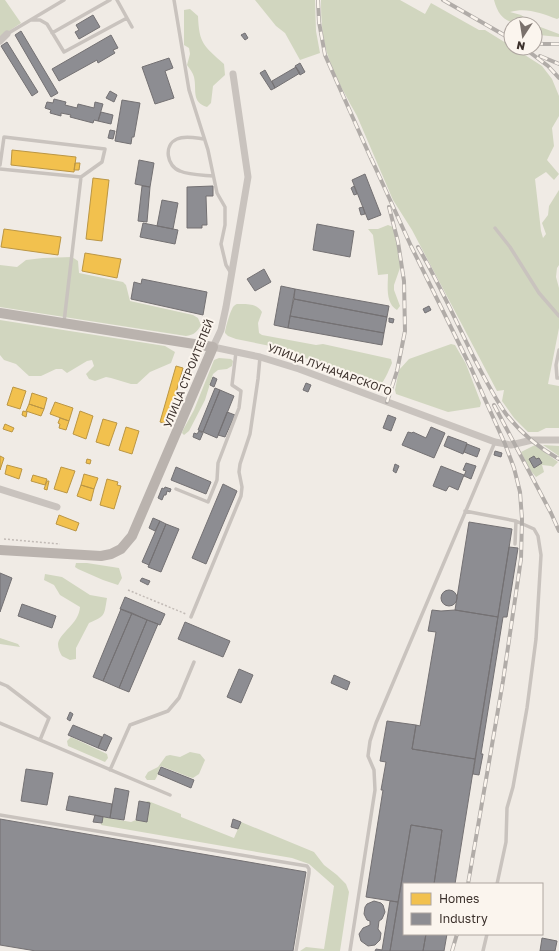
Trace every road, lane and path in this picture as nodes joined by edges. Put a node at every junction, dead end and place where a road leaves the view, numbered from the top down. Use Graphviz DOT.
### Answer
graph roads {
  1 [pos="64,0"];
  2 [pos="110,0"];
  3 [pos="117,0"];
  4 [pos="174,0"];
  5 [pos="127,18"];
  6 [pos="31,20"];
  7 [pos="132,27"];
  8 [pos="52,33"];
  9 [pos="7,34"];
  10 [pos="0,41"];
  11 [pos="233,74"];
  12 [pos="204,139"];
  13 [pos="0,165"];
  14 [pos="0,169"];
  15 [pos="213,176"];
  16 [pos="81,177"];
  17 [pos="495,228"];
  18 [pos="232,274"];
  19 [pos="0,313"];
  20 [pos="559,316"];
  21 [pos="64,323"];
  22 [pos="213,347"];
  23 [pos="559,350"];
  24 [pos="236,352"];
  25 [pos="260,356"];
  26 [pos="205,366"];
  27 [pos="559,378"];
  28 [pos="167,429"];
  29 [pos="559,440"];
  30 [pos="495,442"];
  31 [pos="0,489"];
  32 [pos="176,489"];
  33 [pos="57,507"];
  34 [pos="465,510"];
  35 [pos="516,520"];
  36 [pos="4,539"];
  37 [pos="66,544"];
  38 [pos="515,544"];
  39 [pos="0,550"];
  40 [pos="128,590"];
  41 [pos="191,617"];
  42 [pos="194,662"];
  43 [pos="0,683"];
  44 [pos="0,723"];
  45 [pos="40,740"];
  46 [pos="110,770"];
  47 [pos="170,795"];
  48 [pos="0,814"];
  49 [pos="497,883"];
  50 [pos="487,935"];
  51 [pos="296,951"];
  52 [pos="350,951"];
  53 [pos="483,951"];
  1 -- 6 [label="lane"];
  2 -- 8 [label="lane"];
  3 -- 5 [label="lane"];
  4 -- 12 [label="lane"];
  5 -- 7 [label="lane"];
  5 -- 8 [label="lane"];
  6 -- 8 [label="lane"];
  6 -- 9 [label="lane"];
  9 -- 10 [label="street"];
  11 -- 18 [label="street, УЛИЦА СТРОИТЕЛЕЙ"];
  12 -- 15 [label="lane"];
  12 -- 15 [label="lane"];
  13 -- 16 [label="lane"];
  14 -- 16 [label="lane"];
  15 -- 18 [label="lane"];
  16 -- 21 [label="lane"];
  17 -- 20 [label="lane"];
  18 -- 22 [label="street, УЛИЦА СТРОИТЕЛЕЙ"];
  19 -- 21 [label="main road, УЛИЦА ЛУНАЧАРСКОГО"];
  21 -- 22 [label="main road, УЛИЦА ЛУНАЧАРСКОГО"];
  22 -- 24 [label="street, УЛИЦА ЛУНАЧАРСКОГО"];
  22 -- 26 [label="main road, УЛИЦА СТРОИТЕЛЕЙ"];
  23 -- 27 [label="lane"];
  24 -- 25 [label="street, УЛИЦА ЛУНАЧАРСКОГО"];
  24 -- 32 [label="lane"];
  25 -- 30 [label="street, УЛИЦА ЛУНАЧАРСКОГО"];
  25 -- 41 [label="lane"];
  26 -- 28 [label="path"];
  26 -- 39 [label="main road, УЛИЦА СТРОИТЕЛЕЙ"];
  29 -- 30 [label="street, УЛИЦА ЛУНАЧАРСКОГО"];
  30 -- 34 [label="lane"];
  31 -- 33 [label="street"];
  34 -- 35 [label="lane"];
  34 -- 52 [label="lane"];
  35 -- 38 [label="lane"];
  35 -- 49 [label="lane"];
  36 -- 37 [label="path"];
  40 -- 41 [label="path"];
  42 -- 46 [label="lane"];
  43 -- 45 [label="lane"];
  44 -- 45 [label="lane"];
  45 -- 46 [label="lane"];
  46 -- 47 [label="lane"];
  48 -- 51 [label="lane"];
  50 -- 53 [label="lane"];
}
